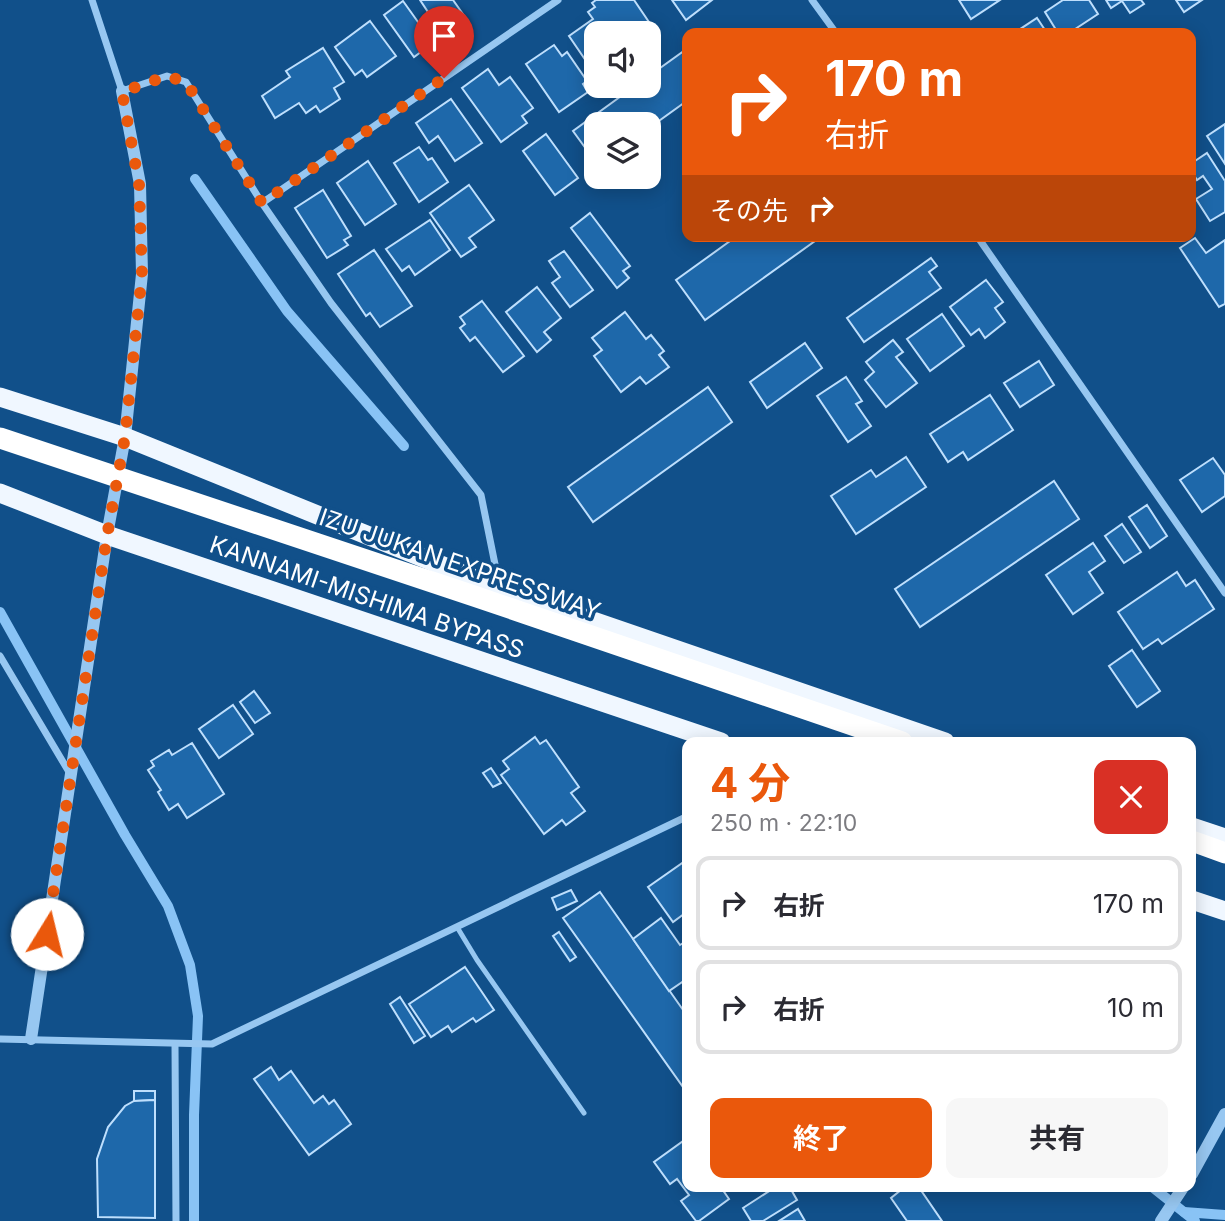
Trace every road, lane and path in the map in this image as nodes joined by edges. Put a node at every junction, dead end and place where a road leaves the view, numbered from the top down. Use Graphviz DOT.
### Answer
graph roads {
  1 [pos="92,0"];
  2 [pos="558,0"];
  3 [pos="812,0"];
  4 [pos="832,28"];
  5 [pos="122,92"];
  6 [pos="262,203"];
  7 [pos="981,242"];
  8 [pos="0,397"];
  9 [pos="125,437"];
  10 [pos="0,438"];
  11 [pos="0,493"];
  12 [pos="107,536"];
  13 [pos="500,589"];
  14 [pos="1225,593"];
  15 [pos="0,656"];
  16 [pos="705,737"];
  17 [pos="887,737"];
  18 [pos="930,737"];
  19 [pos="72,777"];
  20 [pos="682,819"];
  21 [pos="1196,828"];
  22 [pos="1225,838"];
  23 [pos="1196,842"];
  24 [pos="1225,853"];
  25 [pos="1196,901"];
  26 [pos="1225,911"];
  27 [pos="457,927"];
  28 [pos="0,1039"];
  29 [pos="31,1039"];
  30 [pos="178,1044"];
  31 [pos="584,1112"];
  32 [pos="1225,1114"];
  33 [pos="1196,1166"];
  34 [pos="1180,1192"];
  35 [pos="176,1221"];
  36 [pos="1161,1221"];
  1 -- 5 [label="street"];
  2 -- 6 [label="street"];
  3 -- 4 [label="street"];
  5 -- 6 [label="street"];
  5 -- 9 [label="street"];
  6 -- 13 [label="street"];
  7 -- 14 [label="street"];
  8 -- 9 [label="highway, KANNAMI-MISHIMA BYPASS"];
  9 -- 12 [label="street"];
  9 -- 13 [label="highway, KANNAMI-MISHIMA BYPASS"];
  10 -- 17 [label="highway, IZU JUKAN EXPRESSWAY, bridge"];
  11 -- 12 [label="highway, KANNAMI-MISHIMA BYPASS"];
  12 -- 16 [label="highway, KANNAMI-MISHIMA BYPASS"];
  12 -- 19 [label="street"];
  13 -- 18 [label="highway, KANNAMI-MISHIMA BYPASS"];
  15 -- 19 [label="street"];
  19 -- 29 [label="street"];
  20 -- 27 [label="street"];
  21 -- 22 [label="highway"];
  23 -- 24 [label="highway"];
  25 -- 26 [label="highway"];
  27 -- 30 [label="street"];
  27 -- 31 [label="lane"];
  28 -- 29 [label="street"];
  29 -- 30 [label="street"];
  30 -- 35 [label="street"];
  32 -- 33 [label="street"];
  34 -- 36 [label="street"];
}
